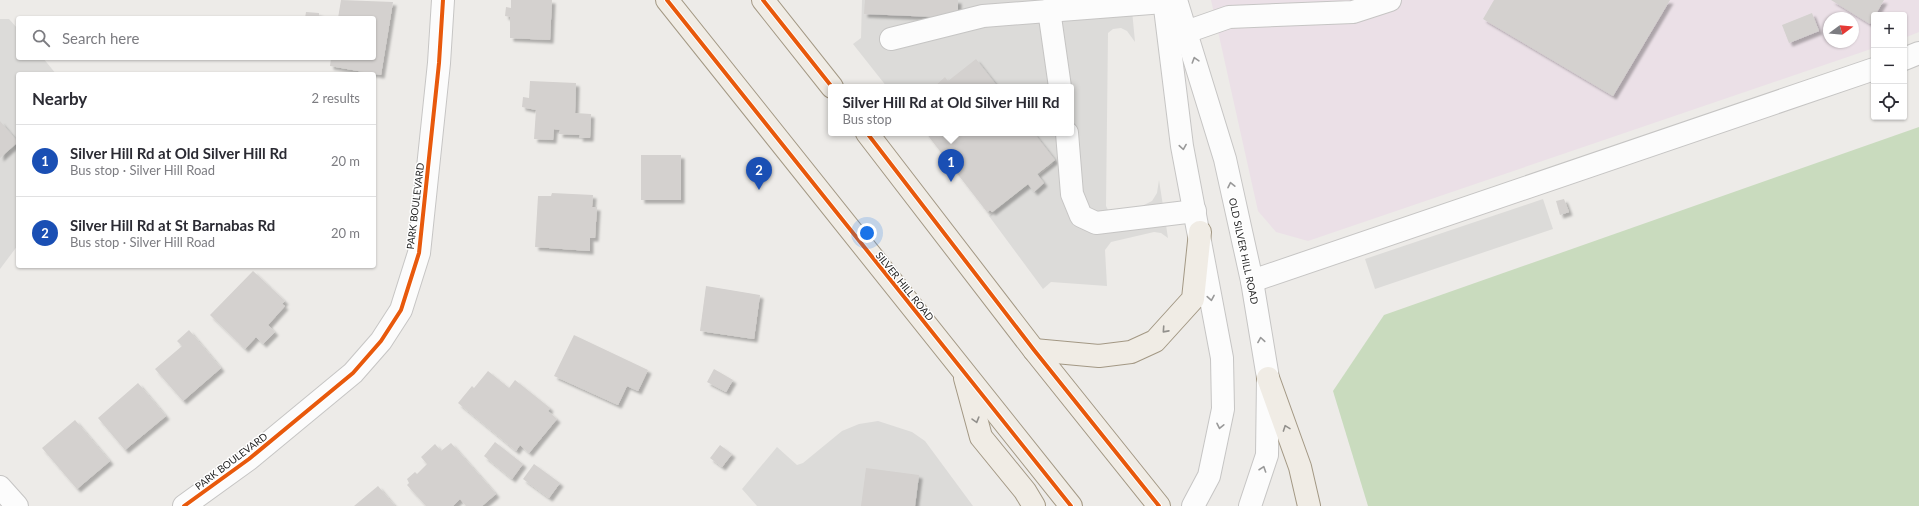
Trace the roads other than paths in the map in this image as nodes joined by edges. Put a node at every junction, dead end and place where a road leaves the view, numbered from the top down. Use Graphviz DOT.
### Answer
graph roads {
  1 [pos="443,0"];
  2 [pos="667,0"];
  3 [pos="763,0"];
  4 [pos="1390,0"];
  5 [pos="1168,1"];
  6 [pos="1049,10"];
  7 [pos="1186,32"];
  8 [pos="891,39"];
  9 [pos="1919,54"];
  10 [pos="1907,58"];
  11 [pos="1871,70"];
  12 [pos="830,84"];
  13 [pos="1060,84"];
  14 [pos="869,136"];
  15 [pos="1067,136"];
  16 [pos="1195,210"];
  17 [pos="1200,232"];
  18 [pos="1252,281"];
  19 [pos="1034,350"];
  20 [pos="962,369"];
  21 [pos="1268,378"];
  22 [pos="0,487"];
  23 [pos="17,506"];
  24 [pos="184,506"];
  25 [pos="1034,506"];
  26 [pos="1071,506"];
  27 [pos="1159,506"];
  28 [pos="1193,506"];
  29 [pos="1250,506"];
  30 [pos="1308,506"];
  1 -- 24 [label="street, PARK BOULEVARD"];
  2 -- 20 [label="main road, SILVER HILL ROAD"];
  3 -- 12 [label="main road"];
  4 -- 7 [label="street"];
  5 -- 6 [label="street"];
  5 -- 7 [label="street, OLD SILVER HILL ROAD"];
  5 -- 16 [label="street, one-way"];
  6 -- 8 [label="street"];
  6 -- 13 [label="street"];
  18 -- 7 [label="street, OLD SILVER HILL ROAD, one-way"];
  9 -- 10 [label="street"];
  11 -- 18 [label="street"];
  14 -- 19 [label="main road"];
  15 -- 16 [label="street"];
  16 -- 17 [label="street"];
  17 -- 19 [label="main road, one-way"];
  17 -- 28 [label="street, one-way"];
  21 -- 18 [label="street, OLD SILVER HILL ROAD, one-way"];
  19 -- 27 [label="main road"];
  20 -- 25 [label="main road, one-way"];
  20 -- 26 [label="main road, SILVER HILL ROAD"];
  29 -- 21 [label="street, OLD SILVER HILL ROAD, one-way"];
  30 -- 21 [label="main road, one-way"];
  22 -- 23 [label="street"];
}
